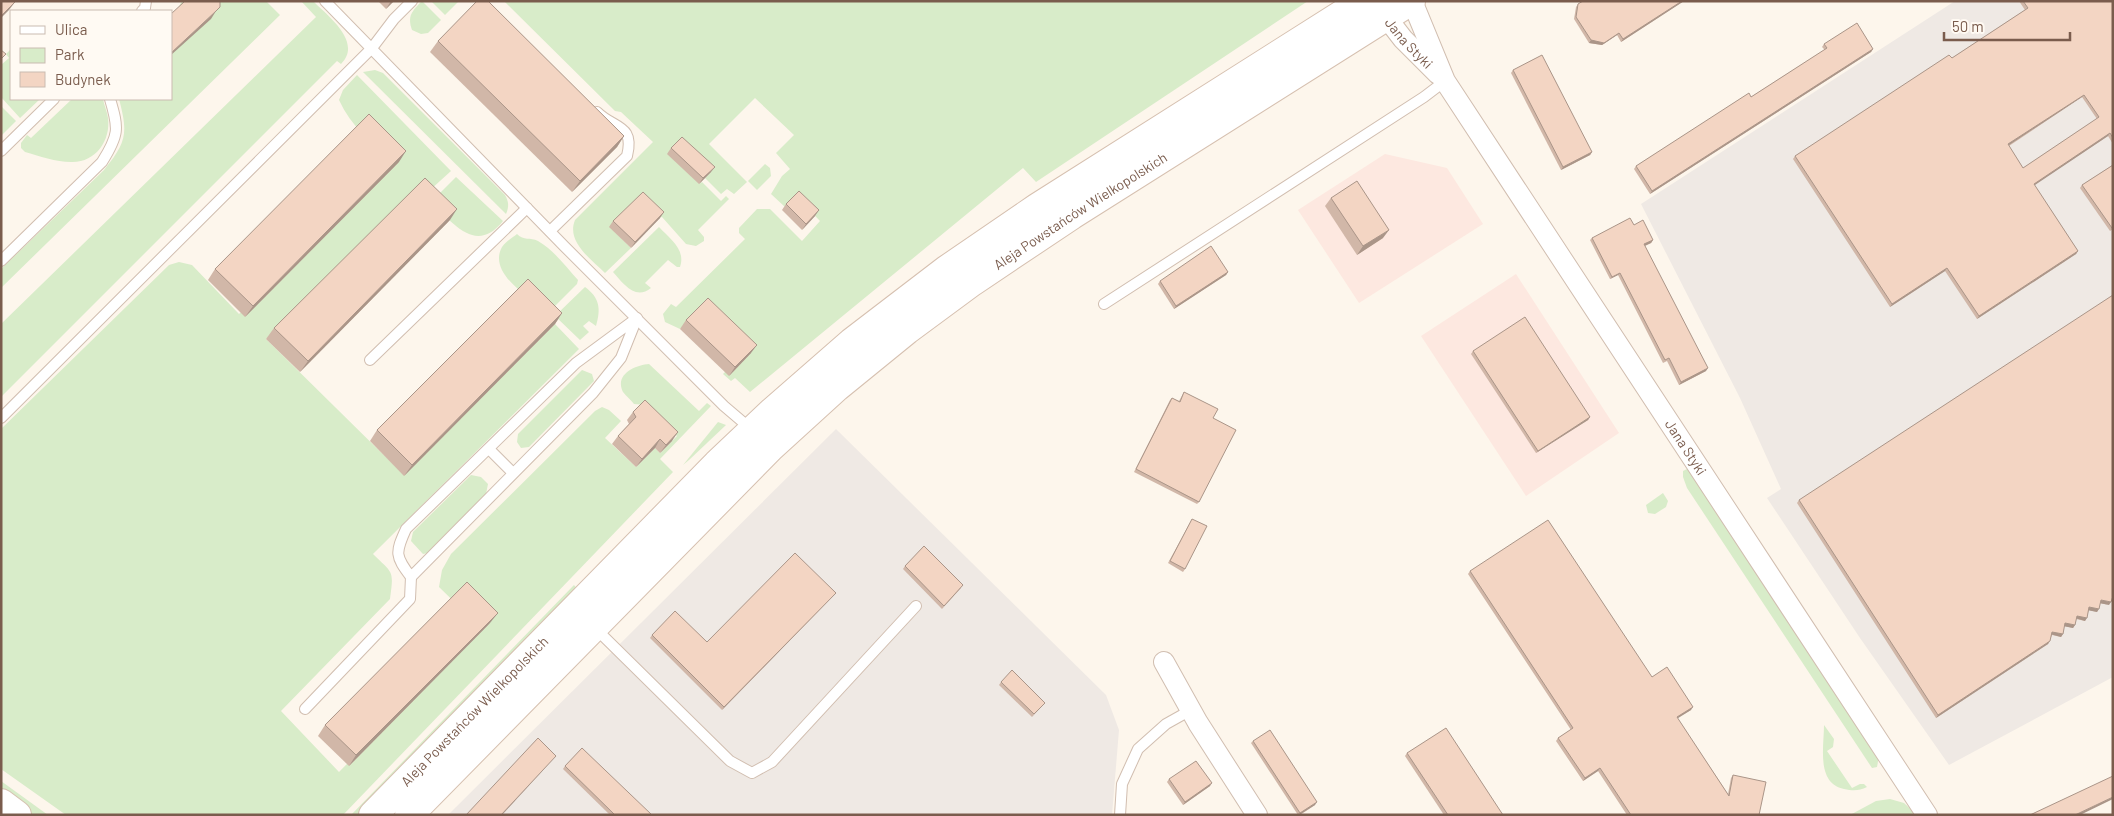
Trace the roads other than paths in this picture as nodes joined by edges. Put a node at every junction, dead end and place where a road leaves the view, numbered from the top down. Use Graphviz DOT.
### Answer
graph roads {
  1 [pos="325,1"];
  2 [pos="412,1"];
  3 [pos="1364,1"];
  4 [pos="1412,1"];
  5 [pos="1385,9"];
  6 [pos="372,48"];
  7 [pos="1445,81"];
  8 [pos="53,100"];
  9 [pos="110,100"];
  10 [pos="588,103"];
  11 [pos="1,151"];
  12 [pos="527,208"];
  13 [pos="550,232"];
  14 [pos="1,261"];
  15 [pos="1104,304"];
  16 [pos="636,318"];
  17 [pos="370,360"];
  18 [pos="1,418"];
  19 [pos="761,439"];
  20 [pos="489,449"];
  21 [pos="513,473"];
  22 [pos="411,577"];
  23 [pos="916,606"];
  24 [pos="584,617"];
  25 [pos="1164,662"];
  26 [pos="305,709"];
  27 [pos="1191,710"];
  28 [pos="1,804"];
  29 [pos="17,815"];
  30 [pos="373,815"];
  31 [pos="409,815"];
  32 [pos="1120,815"];
  33 [pos="1257,815"];
  34 [pos="1926,815"];
  1 -- 6 [label="lane"];
  2 -- 6 [label="lane"];
  3 -- 19 [label="main road, Aleja Powstańców Wielkopolskich"];
  4 -- 5 [label="main road, Aleja Powstańców Wielkopolskich"];
  4 -- 7 [label="street, Jana Styki"];
  5 -- 7 [label="street, Jana Styki"];
  5 -- 19 [label="main road, Aleja Powstańców Wielkopolskich"];
  6 -- 12 [label="lane"];
  6 -- 18 [label="lane"];
  7 -- 15 [label="lane"];
  7 -- 34 [label="street, Jana Styki"];
  8 -- 11 [label="lane"];
  9 -- 14 [label="lane"];
  10 -- 13 [label="lane"];
  12 -- 13 [label="lane"];
  12 -- 17 [label="lane"];
  13 -- 16 [label="lane"];
  16 -- 19 [label="lane"];
  16 -- 20 [label="lane"];
  16 -- 21 [label="lane"];
  19 -- 24 [label="main road, Aleja Powstańców Wielkopolskich"];
  20 -- 21 [label="lane"];
  20 -- 22 [label="lane"];
  21 -- 22 [label="lane"];
  22 -- 26 [label="lane"];
  23 -- 24 [label="lane"];
  24 -- 30 [label="main road, Aleja Powstańców Wielkopolskich"];
  24 -- 31 [label="main road, Aleja Powstańców Wielkopolskich"];
  25 -- 27 [label="street"];
  27 -- 32 [label="lane"];
  27 -- 33 [label="street"];
  28 -- 29 [label="main road"];
}
